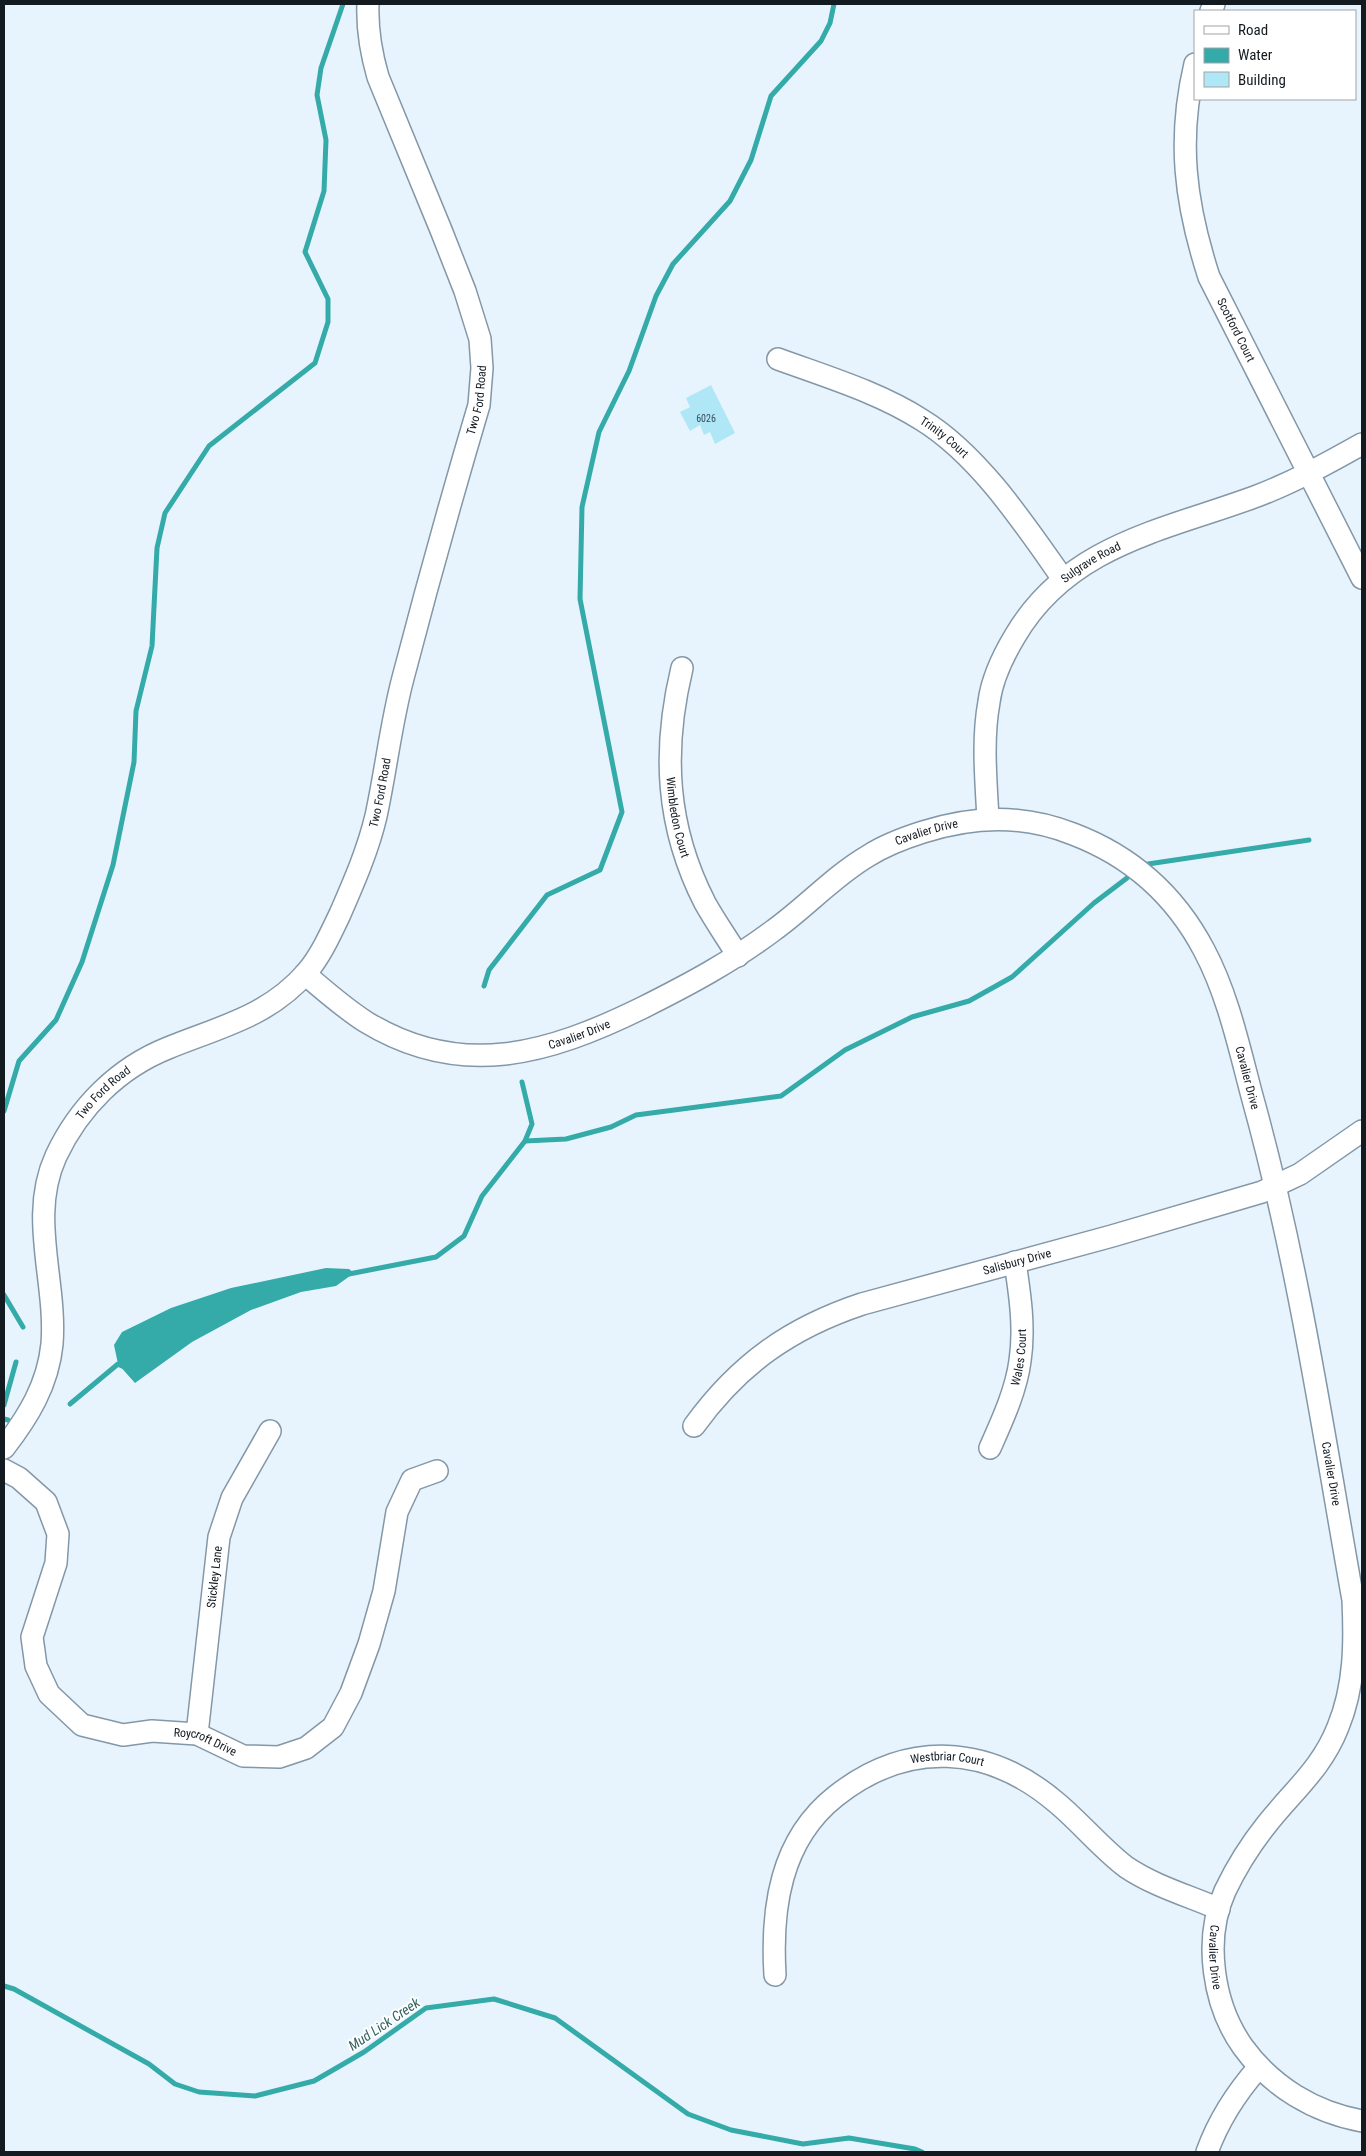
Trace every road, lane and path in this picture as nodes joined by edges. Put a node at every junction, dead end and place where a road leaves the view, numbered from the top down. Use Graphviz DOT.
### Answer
graph roads {
  1 [pos="368,4"];
  2 [pos="1194,69"];
  3 [pos="778,359"];
  4 [pos="1362,444"];
  5 [pos="1309,473"];
  6 [pos="1362,578"];
  7 [pos="1063,579"];
  8 [pos="682,668"];
  9 [pos="988,819"];
  10 [pos="738,956"];
  11 [pos="305,974"];
  12 [pos="1362,1131"];
  13 [pos="1276,1187"];
  14 [pos="1015,1262"];
  15 [pos="694,1426"];
  16 [pos="270,1431"];
  17 [pos="4,1448"];
  18 [pos="990,1448"];
  19 [pos="4,1470"];
  20 [pos="437,1471"];
  21 [pos="1357,1598"];
  22 [pos="197,1734"];
  23 [pos="1220,1909"];
  24 [pos="775,1975"];
  25 [pos="1259,2067"];
  26 [pos="1362,2121"];
  27 [pos="1207,2152"];
  1 -- 11 [label="street, Two Ford Road"];
  2 -- 5 [label="street, Scotford Court"];
  3 -- 7 [label="street, Trinity Court"];
  4 -- 5 [label="street, Sulgrave Road"];
  5 -- 6 [label="street, Scotford Court"];
  5 -- 7 [label="street, Sulgrave Road"];
  7 -- 9 [label="street, Sulgrave Road"];
  8 -- 10 [label="street, Wimbledon Court"];
  9 -- 10 [label="street, Cavalier Drive"];
  9 -- 13 [label="street, Cavalier Drive"];
  10 -- 11 [label="street, Cavalier Drive"];
  11 -- 17 [label="street, Two Ford Road"];
  12 -- 13 [label="street, Salisbury Drive"];
  13 -- 14 [label="street, Salisbury Drive"];
  13 -- 21 [label="street, Cavalier Drive"];
  14 -- 15 [label="street, Salisbury Drive"];
  14 -- 18 [label="street, Wales Court"];
  16 -- 22 [label="street, Stickley Lane"];
  19 -- 22 [label="street, Roycroft Drive"];
  20 -- 22 [label="street, Roycroft Drive"];
  21 -- 23 [label="street, Cavalier Drive"];
  23 -- 24 [label="street, Westbriar Court"];
  23 -- 25 [label="street, Cavalier Drive"];
  25 -- 26 [label="street, Cavalier Drive"];
  25 -- 27 [label="street"];
}
